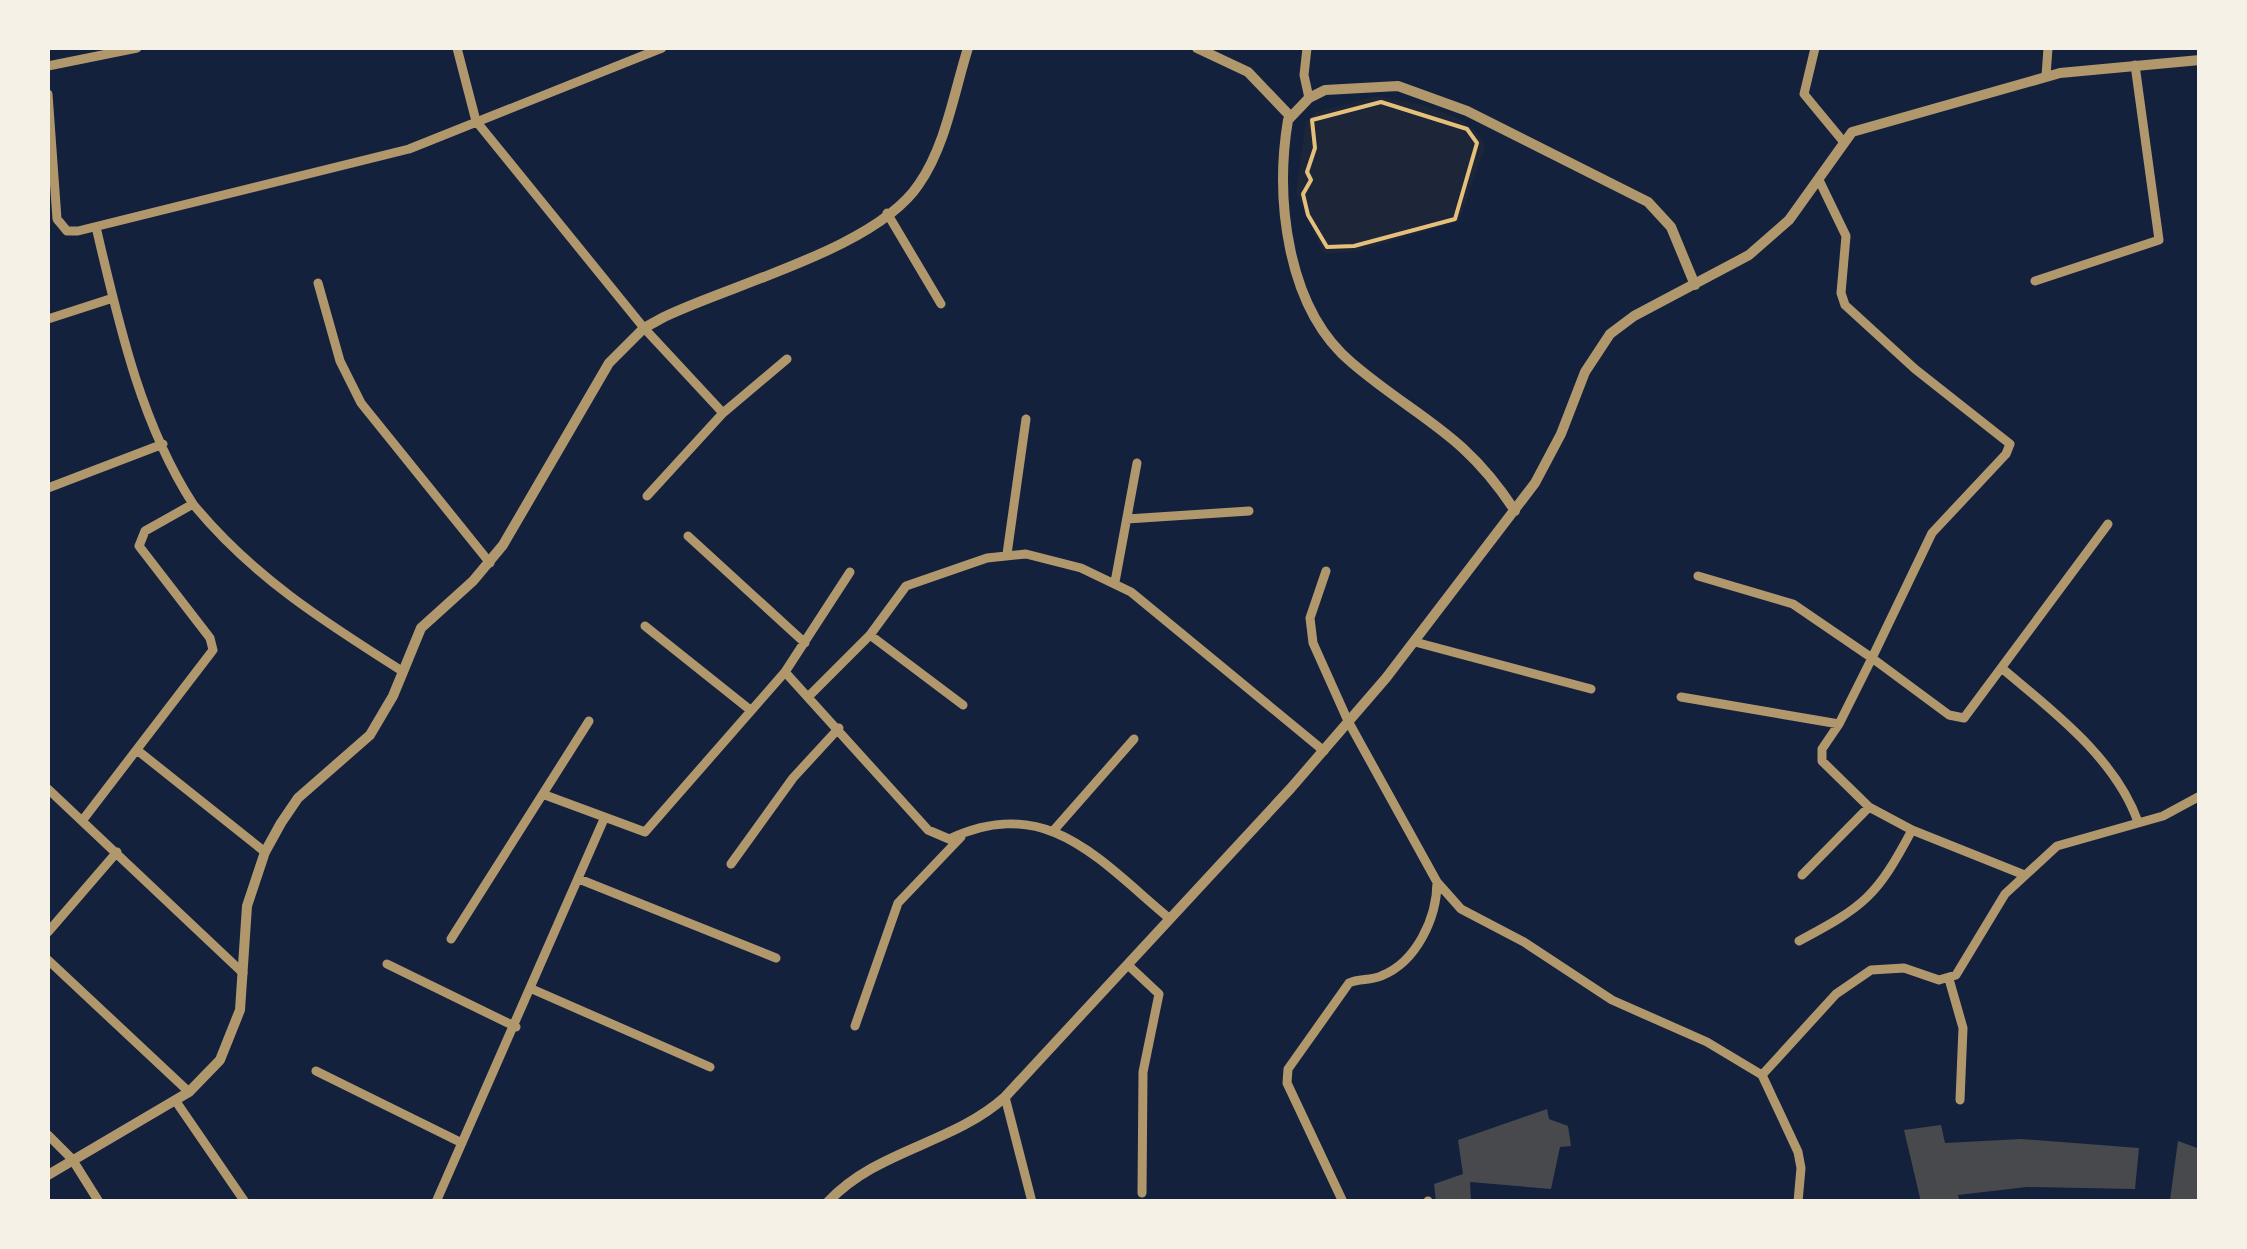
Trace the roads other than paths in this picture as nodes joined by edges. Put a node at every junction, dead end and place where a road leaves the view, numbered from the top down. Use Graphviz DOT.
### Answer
graph roads {
  1 [pos="137,48"];
  2 [pos="457,48"];
  3 [pos="662,48"];
  4 [pos="968,48"];
  5 [pos="1197,48"];
  6 [pos="1308,48"];
  7 [pos="1815,48"];
  8 [pos="2048,48"];
  9 [pos="2200,60"];
  10 [pos="2135,64"];
  11 [pos="48,66"];
  12 [pos="2046,76"];
  13 [pos="48,94"];
  14 [pos="1309,98"];
  15 [pos="1291,118"];
  16 [pos="476,120"];
  17 [pos="1842,140"];
  18 [pos="1819,180"];
  19 [pos="887,213"];
  20 [pos="96,226"];
  21 [pos="2035,281"];
  22 [pos="318,283"];
  23 [pos="1695,285"];
  24 [pos="113,298"];
  25 [pos="941,304"];
  26 [pos="48,318"];
  27 [pos="644,328"];
  28 [pos="787,359"];
  29 [pos="723,413"];
  30 [pos="1026,419"];
  31 [pos="163,444"];
  32 [pos="1136,462"];
  33 [pos="48,488"];
  34 [pos="647,496"];
  35 [pos="193,504"];
  36 [pos="1249,511"];
  37 [pos="1515,511"];
  38 [pos="1126,520"];
  39 [pos="2108,524"];
  40 [pos="688,536"];
  41 [pos="1008,554"];
  42 [pos="490,563"];
  43 [pos="1326,570"];
  44 [pos="850,572"];
  45 [pos="1698,576"];
  46 [pos="1116,582"];
  47 [pos="645,626"];
  48 [pos="870,635"];
  49 [pos="1414,642"];
  50 [pos="805,643"];
  51 [pos="1872,658"];
  52 [pos="2004,670"];
  53 [pos="402,671"];
  54 [pos="785,672"];
  55 [pos="1591,689"];
  56 [pos="810,696"];
  57 [pos="1681,697"];
  58 [pos="962,705"];
  59 [pos="749,709"];
  60 [pos="588,721"];
  61 [pos="1348,721"];
  62 [pos="1840,724"];
  63 [pos="839,728"];
  64 [pos="1134,739"];
  65 [pos="137,750"];
  66 [pos="1324,751"];
  67 [pos="48,789"];
  68 [pos="545,795"];
  69 [pos="2200,796"];
  70 [pos="1869,807"];
  71 [pos="604,819"];
  72 [pos="82,820"];
  73 [pos="2138,822"];
  74 [pos="1054,830"];
  75 [pos="1912,830"];
  76 [pos="966,831"];
  77 [pos="116,852"];
  78 [pos="264,852"];
  79 [pos="731,864"];
  80 [pos="2022,874"];
  81 [pos="1802,875"];
  82 [pos="579,878"];
  83 [pos="1437,882"];
  84 [pos="1170,919"];
  85 [pos="48,932"];
  86 [pos="451,940"];
  87 [pos="1799,941"];
  88 [pos="776,958"];
  89 [pos="48,960"];
  90 [pos="387,964"];
  91 [pos="1128,965"];
  92 [pos="244,973"];
  93 [pos="1949,979"];
  94 [pos="532,989"];
  95 [pos="855,1026"];
  96 [pos="516,1027"];
  97 [pos="710,1067"];
  98 [pos="316,1071"];
  99 [pos="1762,1075"];
  100 [pos="189,1092"];
  101 [pos="1005,1097"];
  102 [pos="175,1100"];
  103 [pos="1960,1100"];
  104 [pos="48,1135"];
  105 [pos="462,1143"];
  106 [pos="72,1159"];
  107 [pos="48,1175"];
  108 [pos="1142,1192"];
  109 [pos="100,1202"];
  110 [pos="244,1202"];
  111 [pos="436,1202"];
  112 [pos="828,1202"];
  113 [pos="1032,1202"];
  114 [pos="1342,1202"];
  115 [pos="1798,1202"];
  1 -- 11 [label="street"];
  2 -- 16 [label="street"];
  3 -- 16 [label="street"];
  4 -- 19 [label="street"];
  5 -- 15 [label="street"];
  6 -- 14 [label="street"];
  7 -- 17 [label="street"];
  8 -- 12 [label="street"];
  9 -- 10 [label="street"];
  10 -- 12 [label="street"];
  10 -- 21 [label="street"];
  12 -- 17 [label="street"];
  13 -- 20 [label="street"];
  14 -- 15 [label="street"];
  14 -- 23 [label="street"];
  15 -- 37 [label="street"];
  16 -- 20 [label="street"];
  16 -- 27 [label="street"];
  17 -- 18 [label="street"];
  18 -- 23 [label="street"];
  18 -- 51 [label="street"];
  19 -- 25 [label="street"];
  19 -- 27 [label="street"];
  20 -- 24 [label="street"];
  22 -- 42 [label="street"];
  23 -- 37 [label="street"];
  24 -- 26 [label="street"];
  24 -- 31 [label="street"];
  27 -- 29 [label="street"];
  27 -- 42 [label="street"];
  28 -- 29 [label="street"];
  29 -- 34 [label="street"];
  30 -- 41 [label="street"];
  31 -- 33 [label="street"];
  31 -- 35 [label="street"];
  32 -- 38 [label="street"];
  35 -- 53 [label="street"];
  35 -- 65 [label="street"];
  36 -- 38 [label="street"];
  37 -- 49 [label="street"];
  38 -- 46 [label="street"];
  39 -- 52 [label="street"];
  40 -- 50 [label="street"];
  41 -- 46 [label="street"];
  41 -- 48 [label="street"];
  42 -- 53 [label="street"];
  43 -- 61 [label="street"];
  44 -- 50 [label="street"];
  45 -- 51 [label="street"];
  46 -- 66 [label="street"];
  47 -- 59 [label="street"];
  48 -- 56 [label="street"];
  48 -- 58 [label="street"];
  49 -- 55 [label="street"];
  49 -- 61 [label="street"];
  50 -- 54 [label="street"];
  51 -- 52 [label="street"];
  51 -- 62 [label="street"];
  52 -- 73 [label="street"];
  53 -- 78 [label="street"];
  54 -- 56 [label="street"];
  54 -- 59 [label="street"];
  56 -- 63 [label="street"];
  57 -- 62 [label="street"];
  59 -- 71 [label="street"];
  60 -- 68 [label="street"];
  61 -- 66 [label="street"];
  61 -- 83 [label="street"];
  62 -- 70 [label="street"];
  63 -- 76 [label="street"];
  63 -- 79 [label="street"];
  64 -- 74 [label="street"];
  65 -- 72 [label="street"];
  65 -- 78 [label="street"];
  66 -- 84 [label="street"];
  67 -- 72 [label="street"];
  68 -- 71 [label="street"];
  68 -- 86 [label="street"];
  69 -- 73 [label="street"];
  70 -- 75 [label="street"];
  70 -- 81 [label="street"];
  71 -- 82 [label="street"];
  72 -- 77 [label="street"];
  73 -- 80 [label="street"];
  74 -- 76 [label="street"];
  74 -- 84 [label="street"];
  75 -- 80 [label="street"];
  75 -- 87 [label="street"];
  76 -- 95 [label="street"];
  77 -- 85 [label="street"];
  77 -- 92 [label="street"];
  78 -- 92 [label="street"];
  80 -- 93 [label="street"];
  82 -- 88 [label="street"];
  82 -- 94 [label="street"];
  83 -- 99 [label="street"];
  83 -- 114 [label="street"];
  84 -- 91 [label="street"];
  89 -- 100 [label="street"];
  90 -- 96 [label="street"];
  91 -- 101 [label="street"];
  91 -- 108 [label="street"];
  92 -- 100 [label="street"];
  93 -- 99 [label="street"];
  93 -- 103 [label="street"];
  94 -- 96 [label="street"];
  94 -- 97 [label="street"];
  96 -- 105 [label="street"];
  98 -- 105 [label="street"];
  99 -- 115 [label="street"];
  100 -- 102 [label="street"];
  101 -- 112 [label="street"];
  101 -- 113 [label="street"];
  102 -- 106 [label="street"];
  102 -- 110 [label="street"];
  104 -- 106 [label="street"];
  105 -- 111 [label="street"];
  106 -- 107 [label="street"];
  106 -- 109 [label="street"];
}
